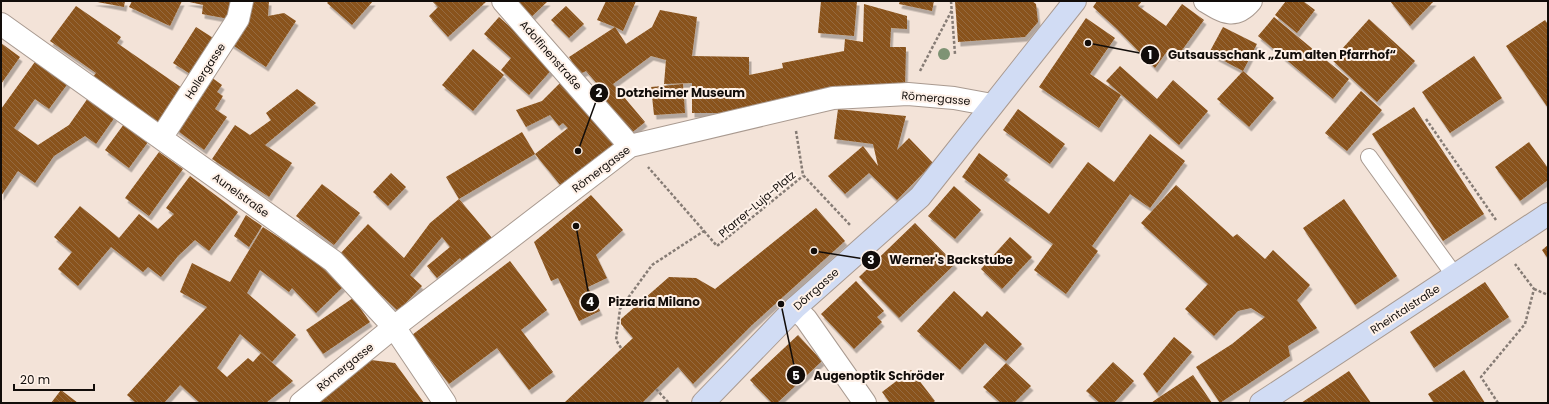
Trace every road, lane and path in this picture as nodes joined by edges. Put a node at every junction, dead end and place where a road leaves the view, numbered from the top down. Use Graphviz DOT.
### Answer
graph roads {
  1 [pos="242,1"];
  2 [pos="503,1"];
  3 [pos="952,1"];
  4 [pos="1075,1"];
  5 [pos="1205,1"];
  6 [pos="1251,1"];
  7 [pos="952,10"];
  8 [pos="1,24"];
  9 [pos="955,54"];
  10 [pos="908,94"];
  11 [pos="992,105"];
  12 [pos="792,108"];
  13 [pos="1426,119"];
  14 [pos="162,138"];
  15 [pos="630,146"];
  16 [pos="1369,157"];
  17 [pos="803,175"];
  18 [pos="1548,214"];
  19 [pos="704,231"];
  20 [pos="1505,242"];
  21 [pos="867,243"];
  22 [pos="1455,276"];
  23 [pos="1534,289"];
  24 [pos="1548,295"];
  25 [pos="795,308"];
  26 [pos="394,327"];
  27 [pos="621,348"];
  28 [pos="656,389"];
  29 [pos="302,403"];
  30 [pos="445,403"];
  31 [pos="669,403"];
  32 [pos="703,403"];
  33 [pos="865,403"];
  34 [pos="1261,403"];
  35 [pos="1498,403"];
  1 -- 14 [label="street, Hollergasse"];
  2 -- 15 [label="street, Adolfinenstraße"];
  3 -- 7 [label="path"];
  4 -- 11 [label="street, Dörrgasse"];
  5 -- 6 [label="street"];
  7 -- 9 [label="path"];
  7 -- 10 [label="path"];
  8 -- 14 [label="street, Aunelstraße"];
  10 -- 11 [label="street, Römergasse"];
  10 -- 12 [label="street, Römergasse"];
  11 -- 21 [label="street, Dörrgasse"];
  12 -- 15 [label="street, Römergasse"];
  12 -- 17 [label="path, Pfarrer-Luja-Platz"];
  13 -- 20 [label="path"];
  14 -- 26 [label="street, Aunelstraße"];
  15 -- 19 [label="path, Pfarrer-Luja-Platz"];
  15 -- 26 [label="street, Römergasse"];
  16 -- 22 [label="lane"];
  17 -- 19 [label="path, Pfarrer-Luja-Platz"];
  17 -- 21 [label="path, Pfarrer-Luja-Platz"];
  18 -- 20 [label="street, Rheintalstraße"];
  19 -- 27 [label="path, Pfarrer-Luja-Platz"];
  20 -- 22 [label="street, Rheintalstraße"];
  20 -- 23 [label="path"];
  21 -- 25 [label="street, Dörrgasse"];
  22 -- 34 [label="street, Rheintalstraße"];
  23 -- 24 [label="path"];
  23 -- 35 [label="path"];
  25 -- 32 [label="street, Dörrgasse"];
  25 -- 33 [label="street"];
  26 -- 29 [label="street, Römergasse"];
  26 -- 30 [label="street, Aunelstraße"];
  28 -- 31 [label="path"];
}
